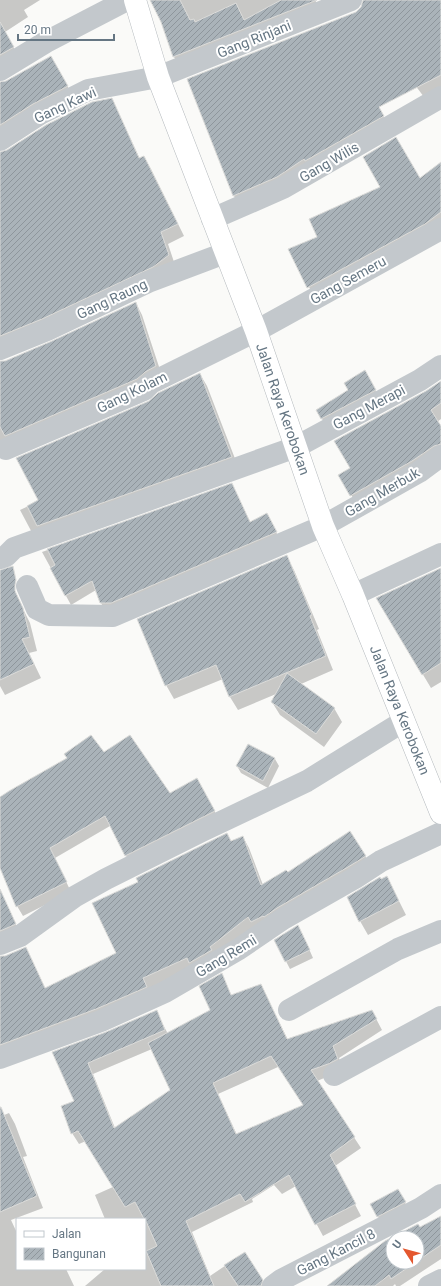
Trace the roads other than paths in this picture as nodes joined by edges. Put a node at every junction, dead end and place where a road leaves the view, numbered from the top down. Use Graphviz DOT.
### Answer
graph roads {
  1 [pos="127,0"];
  2 [pos="135,0"];
  3 [pos="350,0"];
  4 [pos="0,70"];
  5 [pos="158,77"];
  6 [pos="441,97"];
  7 [pos="0,140"];
  8 [pos="212,219"];
  9 [pos="441,229"];
  10 [pos="225,253"];
  11 [pos="256,331"];
  12 [pos="0,349"];
  13 [pos="441,366"];
  14 [pos="296,447"];
  15 [pos="6,449"];
  16 [pos="441,456"];
  17 [pos="323,526"];
  18 [pos="7,553"];
  19 [pos="441,554"];
  20 [pos="27,586"];
  21 [pos="353,595"];
  22 [pos="404,721"];
  23 [pos="441,813"];
  24 [pos="441,833"];
  25 [pos="436,933"];
  26 [pos="0,944"];
  27 [pos="289,1010"];
  28 [pos="434,1021"];
  29 [pos="0,1058"];
  30 [pos="334,1074"];
  31 [pos="441,1195"];
  32 [pos="441,1280"];
  33 [pos="273,1286"];
  34 [pos="429,1286"];
  1 -- 4 [label="street"];
  2 -- 5 [label="main road, Jalan Raya Kerobokan"];
  3 -- 5 [label="street, Gang Rinjani"];
  5 -- 7 [label="street, Gang Kawi"];
  5 -- 8 [label="main road, Jalan Raya Kerobokan"];
  6 -- 8 [label="street, Gang Wilis"];
  8 -- 10 [label="main road, Jalan Raya Kerobokan"];
  9 -- 11 [label="street, Gang Semeru"];
  10 -- 11 [label="main road, Jalan Raya Kerobokan"];
  10 -- 12 [label="street, Gang Raung"];
  11 -- 14 [label="main road, Jalan Raya Kerobokan"];
  11 -- 15 [label="street, Gang Kolam"];
  13 -- 14 [label="street, Gang Merapi"];
  14 -- 17 [label="main road, Jalan Raya Kerobokan"];
  14 -- 18 [label="street, Gang Merapi"];
  16 -- 17 [label="street, Gang Merbuk"];
  17 -- 20 [label="street, Gang Merbuk"];
  17 -- 21 [label="main road, Jalan Raya Kerobokan"];
  19 -- 21 [label="street"];
  21 -- 22 [label="main road, Jalan Raya Kerobokan"];
  22 -- 23 [label="main road, Jalan Raya Kerobokan"];
  22 -- 26 [label="street"];
  24 -- 29 [label="street, Gang Remi"];
  25 -- 27 [label="street"];
  28 -- 30 [label="street"];
  31 -- 33 [label="street, Gang Kancil 8"];
  32 -- 34 [label="street"];
}
